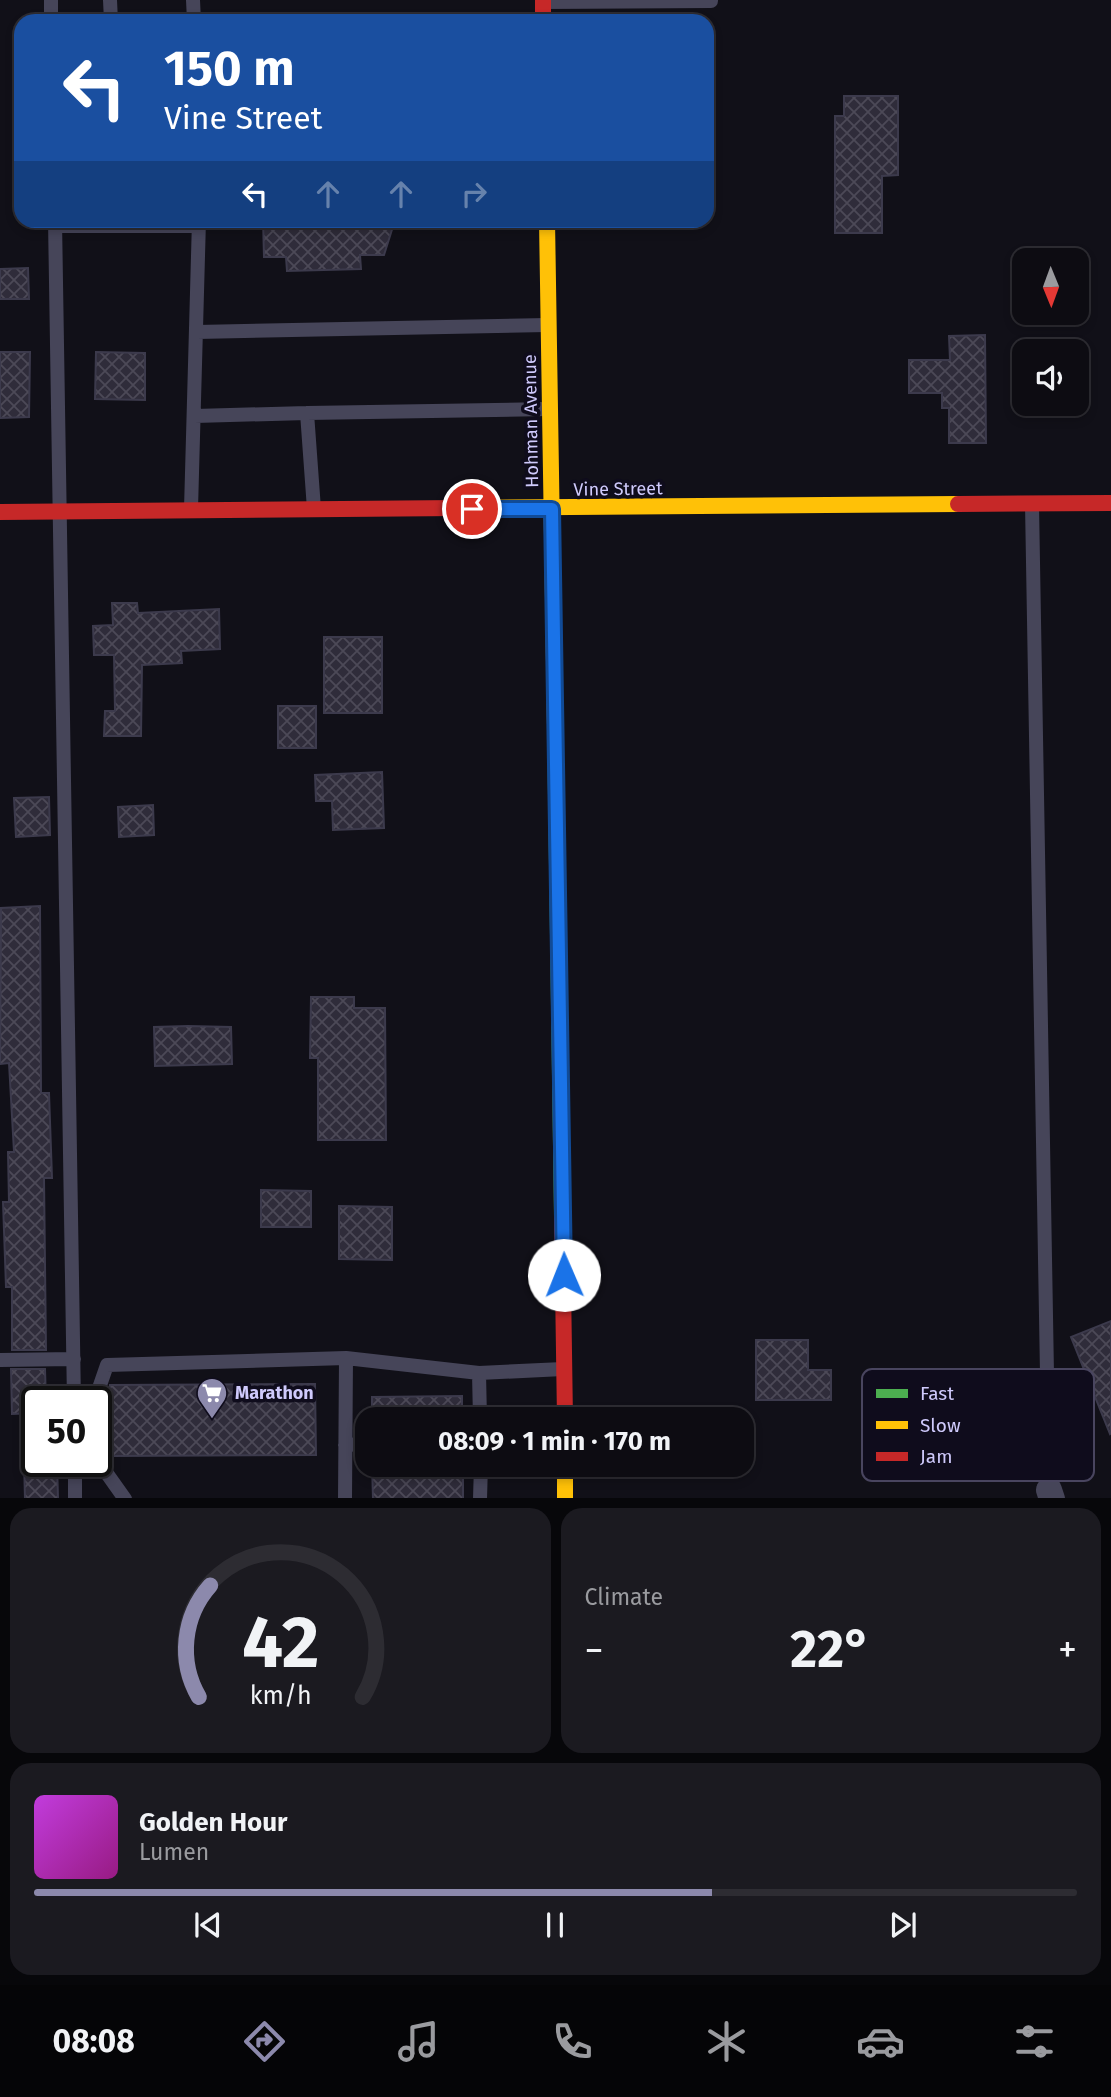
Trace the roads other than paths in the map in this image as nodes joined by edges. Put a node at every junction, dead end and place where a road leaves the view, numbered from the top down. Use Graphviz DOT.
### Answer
graph roads {
  1 [pos="543,1"];
  2 [pos="711,1"];
  3 [pos="55,228"];
  4 [pos="199,228"];
  5 [pos="547,228"];
  6 [pos="548,325"];
  7 [pos="197,332"];
  8 [pos="550,409"];
  9 [pos="307,413"];
  10 [pos="195,416"];
  11 [pos="1111,503"];
  12 [pos="1032,504"];
  13 [pos="552,509"];
  14 [pos="314,510"];
  15 [pos="191,511"];
  16 [pos="0,512"];
  17 [pos="60,512"];
  18 [pos="345,1358"];
  19 [pos="74,1359"];
  20 [pos="0,1360"];
  21 [pos="565,1369"];
  22 [pos="1049,1369"];
  23 [pos="479,1373"];
  24 [pos="74,1386"];
  25 [pos="480,1407"];
  26 [pos="565,1407"];
  27 [pos="345,1445"];
  28 [pos="355,1445"];
  29 [pos="75,1477"];
  30 [pos="481,1477"];
  31 [pos="565,1477"];
  32 [pos="75,1498"];
  33 [pos="124,1498"];
  34 [pos="345,1498"];
  35 [pos="480,1498"];
  36 [pos="565,1498"];
  1 -- 2 [label="lane"];
  3 -- 17 [label="lane"];
  4 -- 7 [label="lane"];
  5 -- 6 [label="main road, Hohman Avenue"];
  6 -- 7 [label="lane"];
  6 -- 8 [label="main road, Hohman Avenue"];
  7 -- 10 [label="lane"];
  8 -- 9 [label="lane"];
  8 -- 13 [label="main road, Hohman Avenue"];
  9 -- 10 [label="lane"];
  9 -- 14 [label="lane"];
  10 -- 15 [label="lane"];
  11 -- 12 [label="main road, Vine Street"];
  12 -- 13 [label="main road, Vine Street"];
  12 -- 22 [label="lane"];
  13 -- 14 [label="main road, Vine Street"];
  13 -- 21 [label="main road, Hohman Avenue"];
  14 -- 15 [label="main road, Vine Street"];
  15 -- 17 [label="main road, Vine Street"];
  16 -- 17 [label="main road, Vine Street"];
  17 -- 19 [label="lane"];
  18 -- 23 [label="lane"];
  18 -- 27 [label="lane"];
  18 -- 33 [label="lane"];
  19 -- 20 [label="lane"];
  19 -- 24 [label="lane"];
  21 -- 23 [label="lane"];
  21 -- 26 [label="main road, Hohman Avenue"];
  23 -- 25 [label="lane"];
  27 -- 28 [label="lane"];
  27 -- 34 [label="lane"];
  29 -- 32 [label="lane"];
  30 -- 35 [label="lane"];
  31 -- 36 [label="main road"];
}
